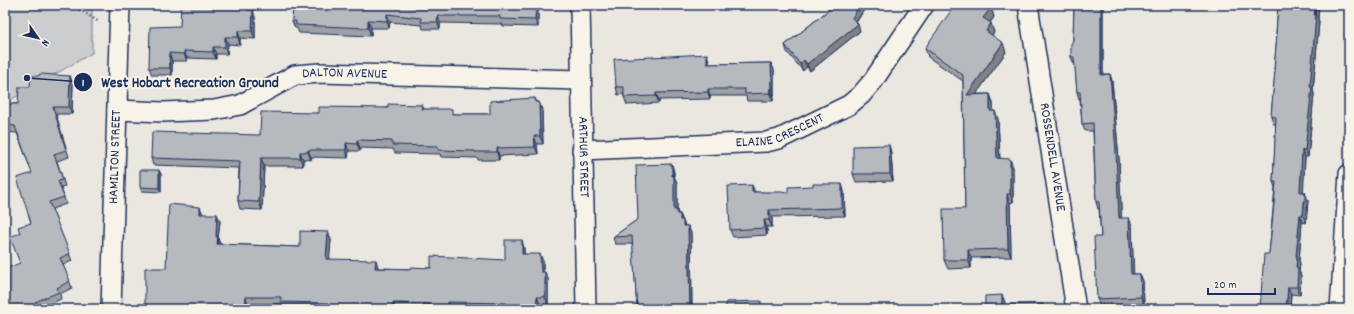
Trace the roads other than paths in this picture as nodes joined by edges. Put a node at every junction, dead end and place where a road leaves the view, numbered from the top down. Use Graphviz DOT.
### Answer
graph roads {
  1 [pos="120,5"];
  2 [pos="580,5"];
  3 [pos="924,5"];
  4 [pos="1028,5"];
  5 [pos="581,80"];
  6 [pos="117,110"];
  7 [pos="582,150"];
  8 [pos="1349,174"];
  9 [pos="111,309"];
  10 [pos="586,309"];
  11 [pos="1076,309"];
  12 [pos="1340,309"];
  1 -- 6 [label="street, HAMILTON STREET"];
  2 -- 5 [label="street, ARTHUR STREET"];
  3 -- 7 [label="street, ELAINE CRESCENT"];
  4 -- 11 [label="street, ROSSENDELL AVENUE"];
  5 -- 6 [label="street, DALTON AVENUE"];
  5 -- 7 [label="street, ARTHUR STREET"];
  6 -- 9 [label="street, HAMILTON STREET"];
  7 -- 10 [label="street, ARTHUR STREET"];
  8 -- 12 [label="street"];
}
